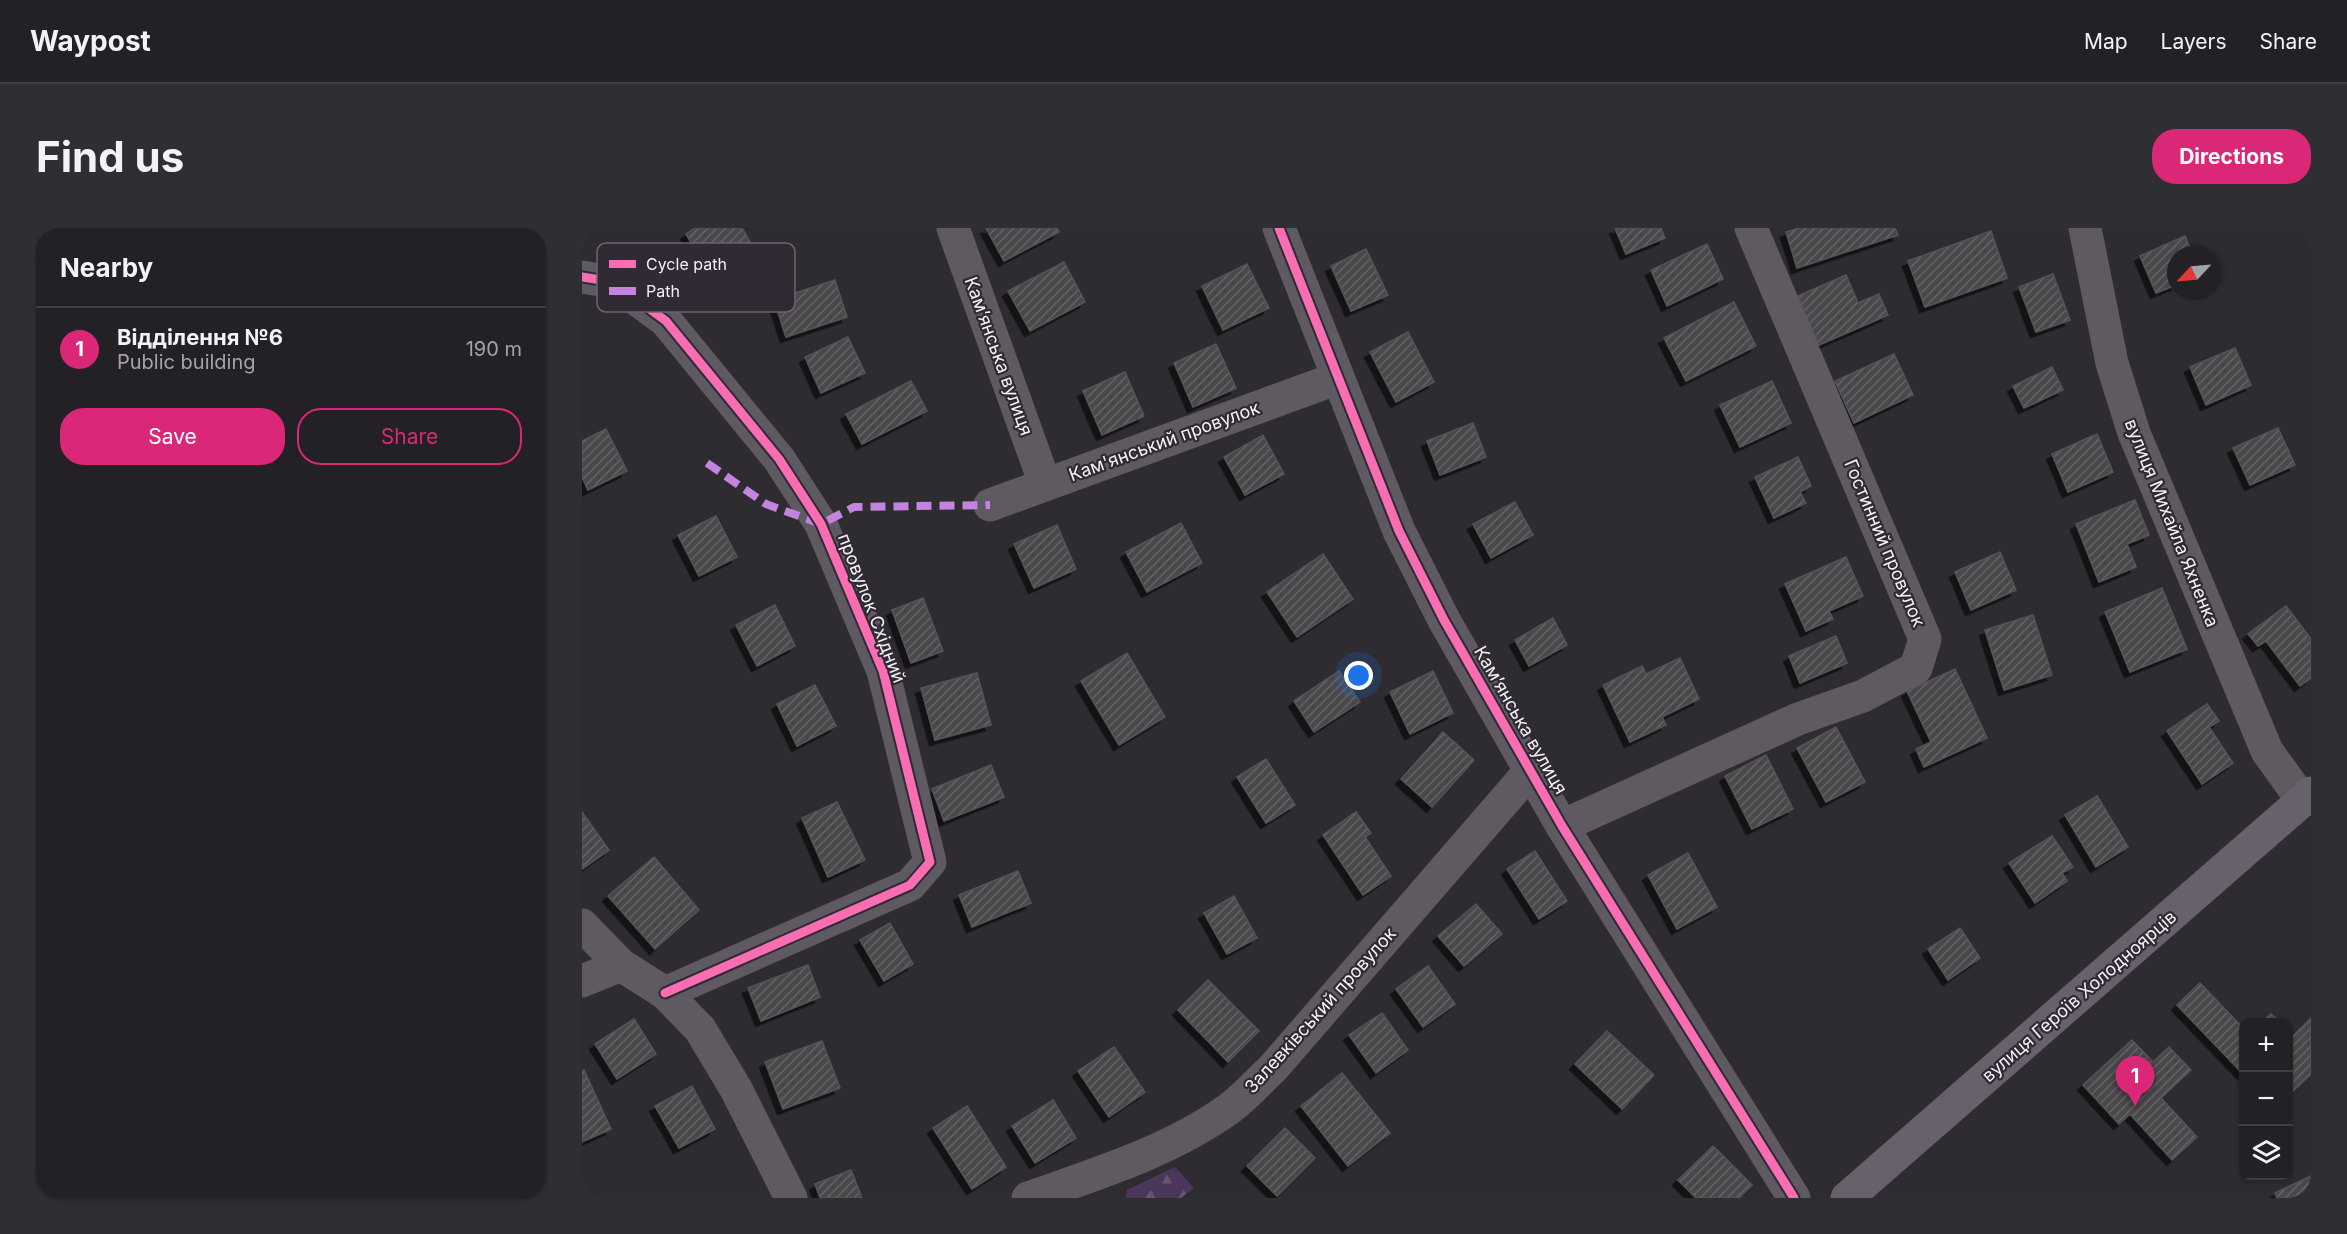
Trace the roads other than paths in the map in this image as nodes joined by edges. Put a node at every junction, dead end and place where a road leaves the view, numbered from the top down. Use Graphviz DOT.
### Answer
graph roads {
  1 [pos="953,228"];
  2 [pos="1279,228"];
  3 [pos="1751,228"];
  4 [pos="2085,228"];
  5 [pos="582,277"];
  6 [pos="597,279"];
  7 [pos="654,312"];
  8 [pos="1338,378"];
  9 [pos="1045,484"];
  10 [pos="990,505"];
  11 [pos="1531,770"];
  12 [pos="2307,797"];
  13 [pos="1562,826"];
  14 [pos="582,925"];
  15 [pos="621,965"];
  16 [pos="582,981"];
  17 [pos="665,993"];
  18 [pos="1096,1186"];
  19 [pos="791,1198"];
  20 [pos="1028,1198"];
  21 [pos="1794,1198"];
  22 [pos="1848,1198"];
  1 -- 9 [label="street, Камʼянська вулиця"];
  2 -- 8 [label="street, Камʼянська вулиця"];
  3 -- 13 [label="street, Гостинний провулок"];
  4 -- 12 [label="street, вулиця Михайла Яхненка"];
  5 -- 6 [label="street, провулок Східний"];
  7 -- 17 [label="street, провулок Східний"];
  8 -- 9 [label="street, Кам'янський провулок"];
  8 -- 11 [label="street, Камʼянська вулиця"];
  9 -- 10 [label="street, Кам'янський провулок"];
  11 -- 13 [label="street, Камʼянська вулиця"];
  11 -- 18 [label="street, Залевківський провулок"];
  12 -- 22 [label="main road, вулиця Героїв Холодноярців"];
  13 -- 21 [label="street, Камʼянська вулиця"];
  14 -- 15 [label="street"];
  15 -- 16 [label="street"];
  15 -- 17 [label="street"];
  17 -- 19 [label="street"];
  18 -- 20 [label="street, Залевківський провулок"];
}
